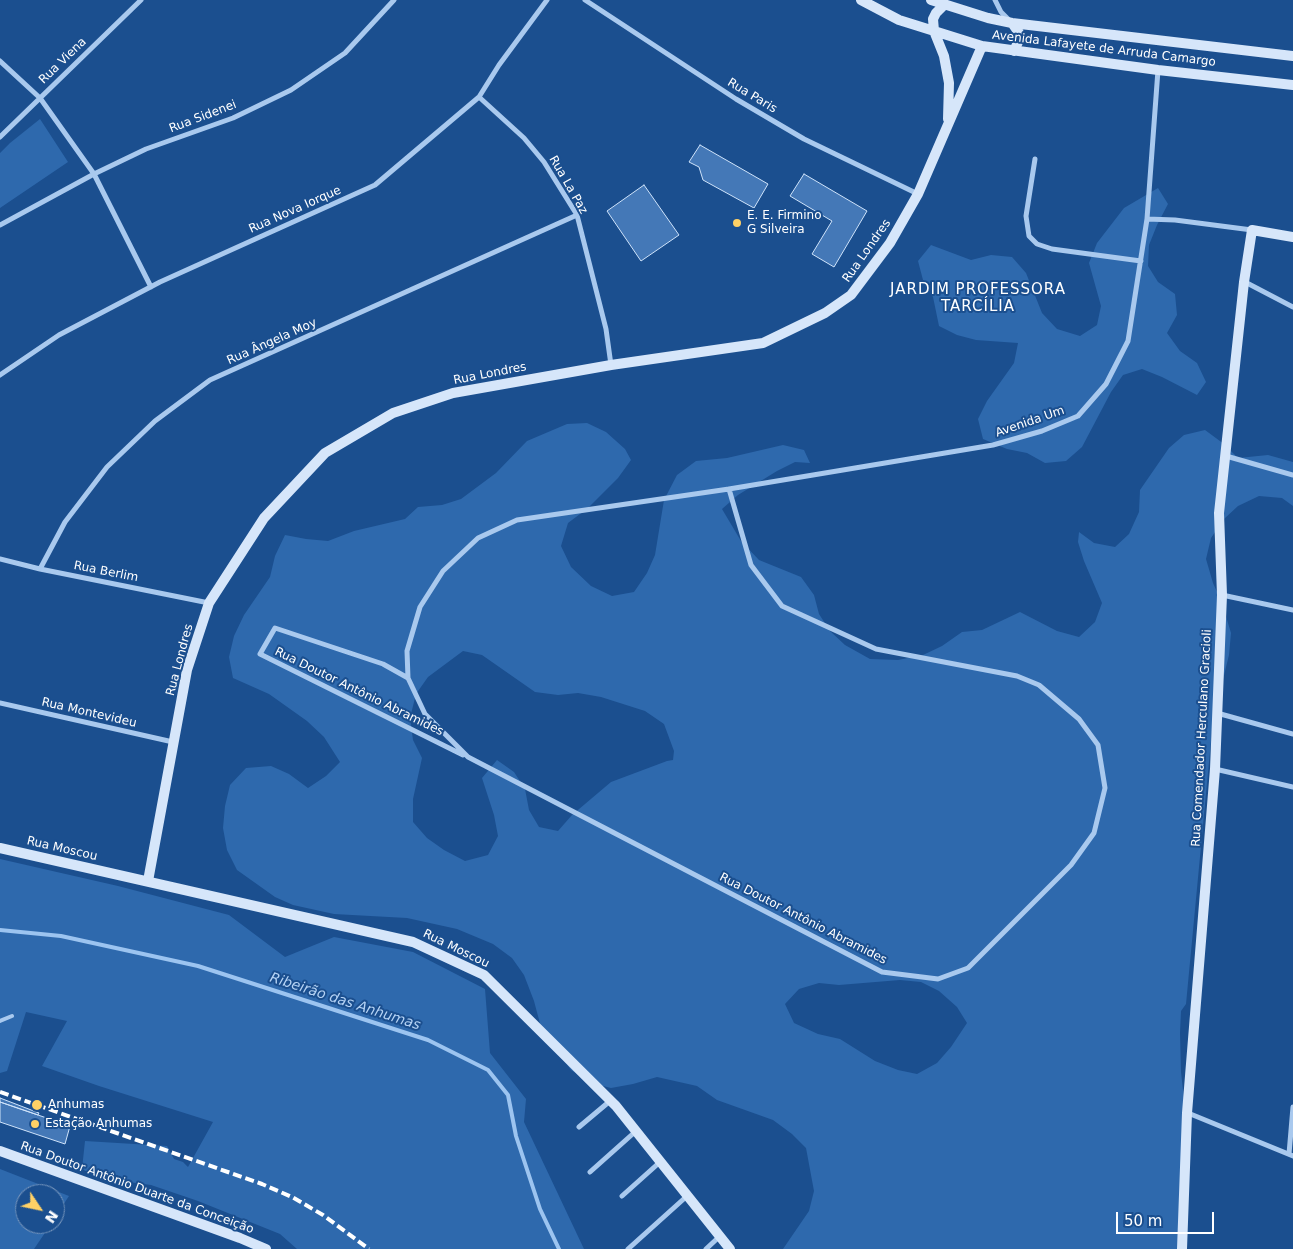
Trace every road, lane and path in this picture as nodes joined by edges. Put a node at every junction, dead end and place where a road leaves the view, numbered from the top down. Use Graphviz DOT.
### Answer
graph roads {
  1 [pos="141,0"];
  2 [pos="394,0"];
  3 [pos="547,0"];
  4 [pos="585,0"];
  5 [pos="861,0"];
  6 [pos="931,0"];
  7 [pos="995,0"];
  8 [pos="948,2"];
  9 [pos="1012,23"];
  10 [pos="934,31"];
  11 [pos="982,46"];
  12 [pos="1014,51"];
  13 [pos="1293,56"];
  14 [pos="0,61"];
  15 [pos="1158,70"];
  16 [pos="1293,85"];
  17 [pos="479,97"];
  18 [pos="40,98"];
  19 [pos="948,125"];
  20 [pos="0,137"];
  21 [pos="1035,159"];
  22 [pos="94,174"];
  23 [pos="918,194"];
  24 [pos="576,215"];
  25 [pos="1147,219"];
  26 [pos="0,225"];
  27 [pos="1252,230"];
  28 [pos="1293,237"];
  29 [pos="1141,260"];
  30 [pos="1244,282"];
  31 [pos="151,287"];
  32 [pos="1293,307"];
  33 [pos="611,364"];
  34 [pos="0,375"];
  35 [pos="1226,456"];
  36 [pos="1293,475"];
  37 [pos="729,490"];
  38 [pos="660,500"];
  39 [pos="0,559"];
  40 [pos="40,569"];
  41 [pos="1222,595"];
  42 [pos="209,603"];
  43 [pos="1293,610"];
  44 [pos="408,678"];
  45 [pos="0,704"];
  46 [pos="1217,713"];
  47 [pos="1293,734"];
  48 [pos="173,742"];
  49 [pos="468,757"];
  50 [pos="1215,769"];
  51 [pos="1293,787"];
  52 [pos="0,848"];
  53 [pos="148,881"];
  54 [pos="12,1016"];
  55 [pos="0,1021"];
  56 [pos="610,1100"];
  57 [pos="1293,1107"];
  58 [pos="1187,1113"];
  59 [pos="579,1127"];
  60 [pos="636,1131"];
  61 [pos="0,1151"];
  62 [pos="1291,1155"];
  63 [pos="660,1162"];
  64 [pos="590,1172"];
  65 [pos="622,1196"];
  66 [pos="688,1196"];
  67 [pos="720,1236"];
  68 [pos="266,1249"];
  69 [pos="628,1249"];
  70 [pos="706,1249"];
  71 [pos="730,1249"];
  72 [pos="1182,1249"];
  1 -- 18 [label="street, Rua Viena"];
  2 -- 22 [label="street, Rua Sidenei"];
  3 -- 17 [label="street, Rua Nova Iorque"];
  4 -- 23 [label="street, Rua Paris"];
  5 -- 10 [label="street, Avenida Lafayete de Arruda Camargo"];
  6 -- 8 [label="street, Avenida Lafayete de Arruda Camargo"];
  7 -- 9 [label="street"];
  8 -- 9 [label="street, Avenida Lafayete de Arruda Camargo"];
  8 -- 10 [label="street"];
  9 -- 12 [label="street"];
  9 -- 13 [label="street, Avenida Lafayete de Arruda Camargo"];
  10 -- 11 [label="street, Avenida Lafayete de Arruda Camargo"];
  10 -- 19 [label="street"];
  11 -- 12 [label="street, Avenida Lafayete de Arruda Camargo"];
  11 -- 19 [label="street, Rua Londres"];
  12 -- 15 [label="street, Avenida Lafayete de Arruda Camargo"];
  14 -- 18 [label="street"];
  15 -- 16 [label="street, Avenida Lafayete de Arruda Camargo"];
  15 -- 25 [label="street, Avenida Um"];
  17 -- 24 [label="street, Rua La Paz"];
  17 -- 31 [label="street, Rua Nova Iorque"];
  18 -- 20 [label="street, Rua Viena"];
  18 -- 22 [label="street"];
  19 -- 23 [label="street, Rua Londres"];
  21 -- 29 [label="street"];
  22 -- 26 [label="street, Rua Sidenei"];
  22 -- 31 [label="street"];
  23 -- 33 [label="street, Rua Londres"];
  24 -- 33 [label="street, Rua La Paz"];
  24 -- 40 [label="street, Rua Ângela Moy"];
  25 -- 27 [label="street"];
  25 -- 29 [label="street, Avenida Um"];
  27 -- 28 [label="street"];
  27 -- 30 [label="street, Rua Comendador Herculano Gracioli"];
  29 -- 37 [label="street, Avenida Um"];
  30 -- 32 [label="street"];
  30 -- 35 [label="street, Rua Comendador Herculano Gracioli"];
  31 -- 34 [label="street, Rua Nova Iorque"];
  33 -- 42 [label="street, Rua Londres"];
  35 -- 36 [label="street"];
  35 -- 41 [label="street, Rua Comendador Herculano Gracioli"];
  37 -- 38 [label="street, Avenida Um"];
  37 -- 49 [label="street, Rua Doutor Antônio Abramides"];
  38 -- 44 [label="street, Rua Doutor Antônio Abramides"];
  39 -- 40 [label="street, Rua Berlim"];
  40 -- 42 [label="street, Rua Berlim"];
  41 -- 43 [label="street"];
  41 -- 46 [label="street, Rua Comendador Herculano Gracioli"];
  42 -- 48 [label="street, Rua Londres"];
  44 -- 49 [label="street, Rua Doutor Antônio Abramides"];
  44 -- 49 [label="street, Rua Doutor Antônio Abramides"];
  45 -- 48 [label="street, Rua Montevideu"];
  46 -- 47 [label="street"];
  46 -- 50 [label="street, Rua Comendador Herculano Gracioli"];
  48 -- 53 [label="street, Rua Londres"];
  50 -- 51 [label="street"];
  50 -- 58 [label="street, Rua Comendador Herculano Gracioli"];
  52 -- 53 [label="street, Rua Moscou"];
  53 -- 56 [label="street, Rua Moscou"];
  54 -- 55 [label="lane"];
  56 -- 59 [label="street"];
  56 -- 60 [label="street, Rua Moscou"];
  57 -- 62 [label="street"];
  58 -- 62 [label="street"];
  58 -- 72 [label="street, Rua Comendador Herculano Gracioli"];
  60 -- 63 [label="street, Rua Moscou"];
  60 -- 64 [label="street"];
  61 -- 68 [label="street, Rua Doutor Antônio Duarte da Conceição"];
  63 -- 65 [label="street"];
  63 -- 66 [label="street, Rua Moscou"];
  66 -- 67 [label="street, Rua Moscou"];
  66 -- 69 [label="street"];
  67 -- 70 [label="street"];
  67 -- 71 [label="street, Rua Moscou"];
}
